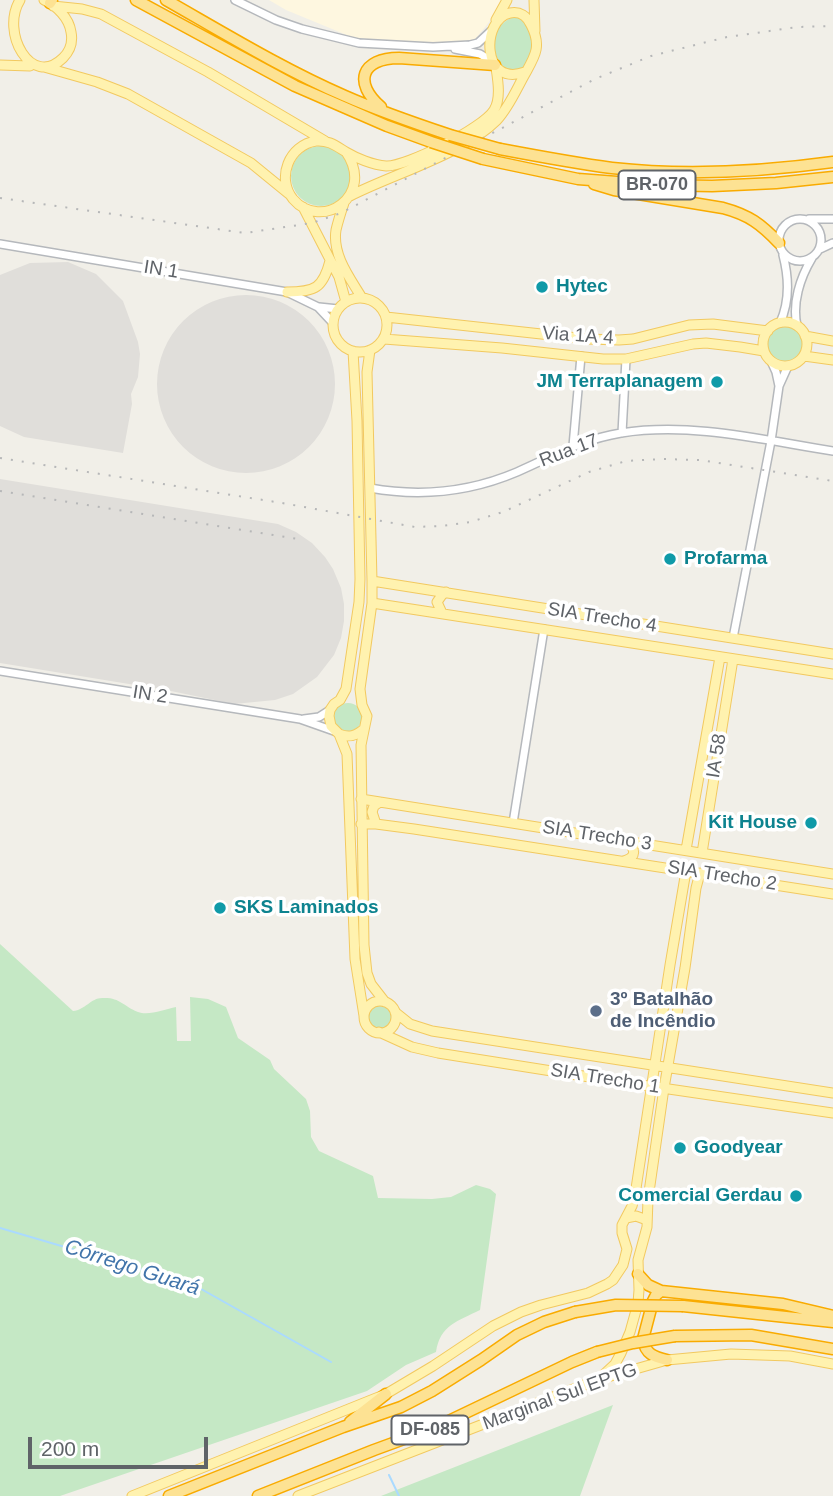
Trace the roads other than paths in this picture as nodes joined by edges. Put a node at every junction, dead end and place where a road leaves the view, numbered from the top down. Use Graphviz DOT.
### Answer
graph roads {
  1 [pos="20,0"];
  2 [pos="136,0"];
  3 [pos="166,0"];
  4 [pos="235,0"];
  5 [pos="507,0"];
  6 [pos="534,0"];
  7 [pos="50,2"];
  8 [pos="4,14"];
  9 [pos="493,27"];
  10 [pos="536,33"];
  11 [pos="433,47"];
  12 [pos="14,55"];
  13 [pos="0,65"];
  14 [pos="495,65"];
  15 [pos="32,66"];
  16 [pos="44,67"];
  17 [pos="525,72"];
  18 [pos="388,114"];
  19 [pos="327,142"];
  20 [pos="346,152"];
  21 [pos="833,162"];
  22 [pos="833,177"];
  23 [pos="578,179"];
  24 [pos="291,196"];
  25 [pos="347,199"];
  26 [pos="303,206"];
  27 [pos="799,219"];
  28 [pos="833,219"];
  29 [pos="833,243"];
  30 [pos="0,244"];
  31 [pos="780,247"];
  32 [pos="820,249"];
  33 [pos="813,258"];
  34 [pos="330,261"];
  35 [pos="287,292"];
  36 [pos="362,298"];
  37 [pos="346,302"];
  38 [pos="318,307"];
  39 [pos="338,309"];
  40 [pos="386,317"];
  41 [pos="333,323"];
  42 [pos="780,323"];
  43 [pos="797,326"];
  44 [pos="768,331"];
  45 [pos="805,336"];
  46 [pos="384,339"];
  47 [pos="833,341"];
  48 [pos="370,350"];
  49 [pos="353,351"];
  50 [pos="764,351"];
  51 [pos="804,355"];
  52 [pos="580,356"];
  53 [pos="626,359"];
  54 [pos="833,360"];
  55 [pos="771,361"];
  56 [pos="788,366"];
  57 [pos="779,386"];
  58 [pos="622,433"];
  59 [pos="771,441"];
  60 [pos="573,446"];
  61 [pos="833,451"];
  62 [pos="370,488"];
  63 [pos="372,581"];
  64 [pos="446,592"];
  65 [pos="372,603"];
  66 [pos="442,613"];
  67 [pos="665,628"];
  68 [pos="544,629"];
  69 [pos="682,631"];
  70 [pos="733,638"];
  71 [pos="655,646"];
  72 [pos="681,651"];
  73 [pos="833,654"];
  74 [pos="720,657"];
  75 [pos="733,659"];
  76 [pos="0,671"];
  77 [pos="833,674"];
  78 [pos="340,700"];
  79 [pos="362,705"];
  80 [pos="330,710"];
  81 [pos="300,719"];
  82 [pos="364,729"];
  83 [pos="336,732"];
  84 [pos="705,748"];
  85 [pos="718,750"];
  86 [pos="361,799"];
  87 [pos="380,802"];
  88 [pos="513,823"];
  89 [pos="361,824"];
  90 [pos="376,824"];
  91 [pos="689,838"];
  92 [pos="704,839"];
  93 [pos="626,841"];
  94 [pos="656,845"];
  95 [pos="686,850"];
  96 [pos="702,853"];
  97 [pos="624,861"];
  98 [pos="649,865"];
  99 [pos="804,870"];
  100 [pos="686,871"];
  101 [pos="700,873"];
  102 [pos="831,874"];
  103 [pos="800,888"];
  104 [pos="830,893"];
  105 [pos="385,1002"];
  106 [pos="395,1012"];
  107 [pos="364,1016"];
  108 [pos="379,1032"];
  109 [pos="655,1065"];
  110 [pos="617,1067"];
  111 [pos="668,1068"];
  112 [pos="621,1082"];
  113 [pos="777,1084"];
  114 [pos="652,1086"];
  115 [pos="664,1088"];
  116 [pos="800,1088"];
  117 [pos="833,1093"];
  118 [pos="774,1104"];
  119 [pos="798,1107"];
  120 [pos="833,1113"];
  121 [pos="626,1218"];
  122 [pos="647,1220"];
  123 [pos="622,1233"];
  124 [pos="644,1238"];
  125 [pos="638,1274"];
  126 [pos="661,1291"];
  127 [pos="833,1316"];
  128 [pos="833,1322"];
  129 [pos="833,1349"];
  130 [pos="667,1360"];
  131 [pos="833,1364"];
  132 [pos="597,1380"];
  133 [pos="386,1394"];
  134 [pos="343,1427"];
  135 [pos="132,1496"];
  136 [pos="169,1496"];
  137 [pos="258,1496"];
  138 [pos="298,1496"];
  1 -- 8 [label="main road"];
  2 -- 23 [label="highway, BR-070, bridge"];
  3 -- 18 [label="highway, BR-070"];
  4 -- 11 [label="street"];
  5 -- 9 [label="main road"];
  6 -- 10 [label="main road"];
  7 -- 16 [label="main road"];
  7 -- 19 [label="main road"];
  9 -- 10 [label="main road"];
  9 -- 11 [label="street"];
  9 -- 14 [label="main road"];
  10 -- 17 [label="main road"];
  11 -- 14 [label="street"];
  12 -- 15 [label="main road"];
  13 -- 15 [label="main road"];
  14 -- 17 [label="main road"];
  14 -- 18 [label="highway"];
  14 -- 20 [label="main road"];
  15 -- 16 [label="main road"];
  16 -- 24 [label="main road"];
  17 -- 25 [label="main road"];
  18 -- 21 [label="highway, BR-070, bridge"];
  19 -- 20 [label="main road"];
  19 -- 24 [label="main road"];
  20 -- 25 [label="main road"];
  22 -- 23 [label="highway, BR-070"];
  23 -- 31 [label="highway"];
  24 -- 26 [label="main road"];
  25 -- 26 [label="main road"];
  25 -- 36 [label="main road"];
  26 -- 34 [label="main road"];
  27 -- 28 [label="street"];
  27 -- 31 [label="street"];
  27 -- 32 [label="street"];
  29 -- 32 [label="street"];
  30 -- 35 [label="street, IN 1"];
  31 -- 33 [label="street"];
  31 -- 42 [label="street"];
  32 -- 33 [label="street"];
  33 -- 43 [label="street"];
  34 -- 35 [label="main road"];
  34 -- 37 [label="main road"];
  35 -- 38 [label="street, IN 1"];
  36 -- 37 [label="main road"];
  36 -- 40 [label="main road"];
  37 -- 39 [label="main road"];
  38 -- 39 [label="street, IN 1"];
  38 -- 41 [label="street, IN 1"];
  39 -- 41 [label="main road"];
  40 -- 44 [label="main road, Via 1A 4"];
  40 -- 46 [label="main road"];
  41 -- 49 [label="main road"];
  42 -- 43 [label="main road"];
  42 -- 44 [label="main road"];
  43 -- 45 [label="main road"];
  44 -- 50 [label="main road"];
  45 -- 47 [label="main road"];
  45 -- 51 [label="main road"];
  46 -- 48 [label="main road"];
  46 -- 52 [label="main road, Via 1A 4"];
  48 -- 49 [label="main road"];
  48 -- 62 [label="main road"];
  49 -- 78 [label="main road"];
  50 -- 53 [label="main road, Via 1A 4"];
  50 -- 55 [label="main road"];
  51 -- 54 [label="main road"];
  51 -- 56 [label="main road"];
  52 -- 53 [label="main road, Via 1A 4"];
  52 -- 60 [label="street"];
  53 -- 58 [label="street"];
  55 -- 56 [label="main road"];
  55 -- 57 [label="street"];
  56 -- 57 [label="street"];
  57 -- 59 [label="street"];
  58 -- 59 [label="street, Rua 17"];
  58 -- 60 [label="street, Rua 17"];
  59 -- 61 [label="street, Rua 17"];
  59 -- 70 [label="street"];
  60 -- 62 [label="street, Rua 17"];
  62 -- 63 [label="main road"];
  63 -- 64 [label="main road, SIA Trecho 4"];
  63 -- 65 [label="main road"];
  64 -- 66 [label="main road"];
  64 -- 67 [label="main road, SIA Trecho 4"];
  65 -- 66 [label="main road"];
  65 -- 79 [label="main road"];
  66 -- 68 [label="main road"];
  67 -- 69 [label="main road, SIA Trecho 4"];
  67 -- 71 [label="main road"];
  68 -- 71 [label="main road"];
  68 -- 88 [label="street"];
  69 -- 70 [label="main road, SIA Trecho 4"];
  69 -- 72 [label="main road"];
  70 -- 73 [label="main road, SIA Trecho 4"];
  71 -- 72 [label="main road"];
  72 -- 74 [label="main road"];
  74 -- 75 [label="main road"];
  74 -- 84 [label="main road, IA 58"];
  75 -- 77 [label="main road"];
  75 -- 85 [label="main road, IA 58"];
  76 -- 81 [label="street, IN 2"];
  78 -- 79 [label="main road"];
  78 -- 80 [label="main road"];
  79 -- 82 [label="main road"];
  80 -- 81 [label="street, IN 2"];
  80 -- 83 [label="main road"];
  81 -- 83 [label="street, IN 2"];
  82 -- 83 [label="main road"];
  82 -- 86 [label="main road"];
  83 -- 107 [label="main road"];
  84 -- 85 [label="main road"];
  84 -- 91 [label="main road, IA 58"];
  85 -- 92 [label="main road, IA 58"];
  86 -- 87 [label="main road, SIA Trecho 3"];
  86 -- 89 [label="main road"];
  87 -- 88 [label="main road, SIA Trecho 3"];
  87 -- 90 [label="main road"];
  88 -- 93 [label="main road, SIA Trecho 3"];
  89 -- 90 [label="main road, SIA Trecho 2"];
  89 -- 105 [label="main road"];
  90 -- 97 [label="main road, SIA Trecho 2"];
  91 -- 92 [label="main road"];
  91 -- 95 [label="main road, IA 58"];
  92 -- 96 [label="main road, IA 58"];
  93 -- 94 [label="main road, SIA Trecho 3"];
  93 -- 97 [label="main road"];
  94 -- 95 [label="main road, SIA Trecho 3"];
  94 -- 98 [label="main road"];
  95 -- 96 [label="main road, SIA Trecho 3"];
  96 -- 99 [label="main road, SIA Trecho 3"];
  97 -- 98 [label="main road, SIA Trecho 2"];
  98 -- 100 [label="main road, SIA Trecho 2"];
  99 -- 102 [label="main road, SIA Trecho 3"];
  99 -- 103 [label="main road"];
  100 -- 101 [label="main road, SIA Trecho 2"];
  100 -- 109 [label="main road"];
  101 -- 103 [label="main road, SIA Trecho 2"];
  101 -- 111 [label="main road"];
  102 -- 104 [label="main road"];
  103 -- 104 [label="main road, SIA Trecho 2"];
  105 -- 106 [label="main road"];
  105 -- 107 [label="main road"];
  106 -- 108 [label="main road"];
  106 -- 110 [label="main road"];
  107 -- 108 [label="main road"];
  108 -- 112 [label="main road, SIA Trecho 1"];
  109 -- 110 [label="main road"];
  109 -- 111 [label="main road"];
  109 -- 114 [label="main road"];
  110 -- 112 [label="main road"];
  111 -- 113 [label="main road"];
  111 -- 115 [label="main road"];
  112 -- 114 [label="main road, SIA Trecho 1"];
  113 -- 116 [label="main road"];
  113 -- 118 [label="main road"];
  114 -- 115 [label="main road, SIA Trecho 1"];
  114 -- 121 [label="main road"];
  115 -- 118 [label="main road, SIA Trecho 1"];
  115 -- 122 [label="main road"];
  116 -- 117 [label="main road"];
  116 -- 119 [label="main road"];
  118 -- 119 [label="main road, SIA Trecho 1"];
  119 -- 120 [label="main road, SIA Trecho 1"];
  121 -- 122 [label="main road"];
  121 -- 123 [label="main road"];
  122 -- 124 [label="main road"];
  123 -- 124 [label="main road"];
  123 -- 133 [label="main road"];
  124 -- 125 [label="main road"];
  125 -- 126 [label="highway"];
  125 -- 132 [label="main road"];
  126 -- 127 [label="highway"];
  126 -- 130 [label="highway"];
  128 -- 134 [label="highway, DF-085, bridge"];
  129 -- 137 [label="highway, DF-085, bridge"];
  130 -- 131 [label="main road, Marginal Sul EPTG"];
  130 -- 132 [label="main road, Marginal Sul EPTG"];
  132 -- 138 [label="main road, Marginal Sul EPTG"];
  133 -- 134 [label="highway"];
  133 -- 135 [label="main road"];
  134 -- 136 [label="highway, DF-085"];
}
